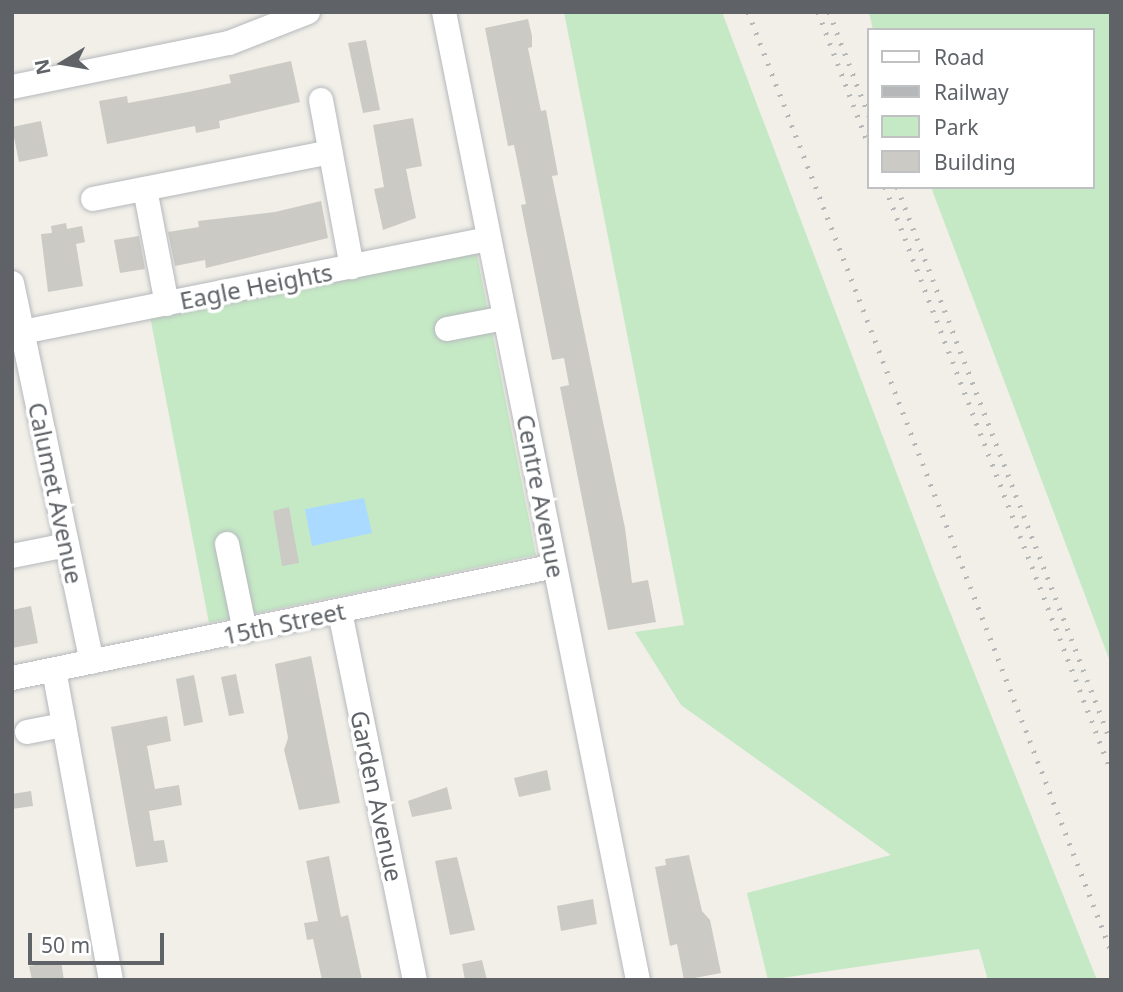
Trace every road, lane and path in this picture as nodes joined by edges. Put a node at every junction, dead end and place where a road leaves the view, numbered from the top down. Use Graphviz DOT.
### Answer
graph roads {
  1 [pos="308,12"];
  2 [pos="444,12"];
  3 [pos="12,87"];
  4 [pos="321,100"];
  5 [pos="330,152"];
  6 [pos="145,189"];
  7 [pos="93,199"];
  8 [pos="489,239"];
  9 [pos="352,267"];
  10 [pos="12,283"];
  11 [pos="167,304"];
  12 [pos="505,318"];
  13 [pos="447,329"];
  14 [pos="23,332"];
  15 [pos="227,544"];
  16 [pos="67,545"];
  17 [pos="12,556"];
  18 [pos="555,566"];
  19 [pos="340,612"];
  20 [pos="245,631"];
  21 [pos="92,662"];
  22 [pos="54,670"];
  23 [pos="12,678"];
  24 [pos="64,725"];
  25 [pos="27,732"];
  26 [pos="111,980"];
  27 [pos="415,980"];
  28 [pos="638,980"];
  1 -- 3 [label="street"];
  2 -- 8 [label="street, Centre Avenue"];
  4 -- 5 [label="street"];
  5 -- 6 [label="street"];
  5 -- 9 [label="street"];
  6 -- 7 [label="street"];
  6 -- 11 [label="street"];
  8 -- 9 [label="street, Eagle Heights"];
  8 -- 12 [label="street, Centre Avenue"];
  9 -- 11 [label="street, Eagle Heights"];
  10 -- 14 [label="street, Calumet Avenue"];
  11 -- 14 [label="street, Eagle Heights"];
  12 -- 13 [label="street"];
  12 -- 18 [label="street, Centre Avenue"];
  14 -- 16 [label="street, Calumet Avenue"];
  15 -- 20 [label="street"];
  16 -- 17 [label="street"];
  16 -- 21 [label="street, Calumet Avenue"];
  18 -- 19 [label="street, 15th Street"];
  18 -- 28 [label="street, Centre Avenue"];
  19 -- 20 [label="street, 15th Street"];
  19 -- 27 [label="street, Garden Avenue"];
  20 -- 21 [label="street, 15th Street"];
  21 -- 22 [label="street, 15th Street"];
  22 -- 23 [label="street, 15th Street"];
  22 -- 24 [label="street"];
  24 -- 25 [label="street"];
  24 -- 26 [label="street"];
}
